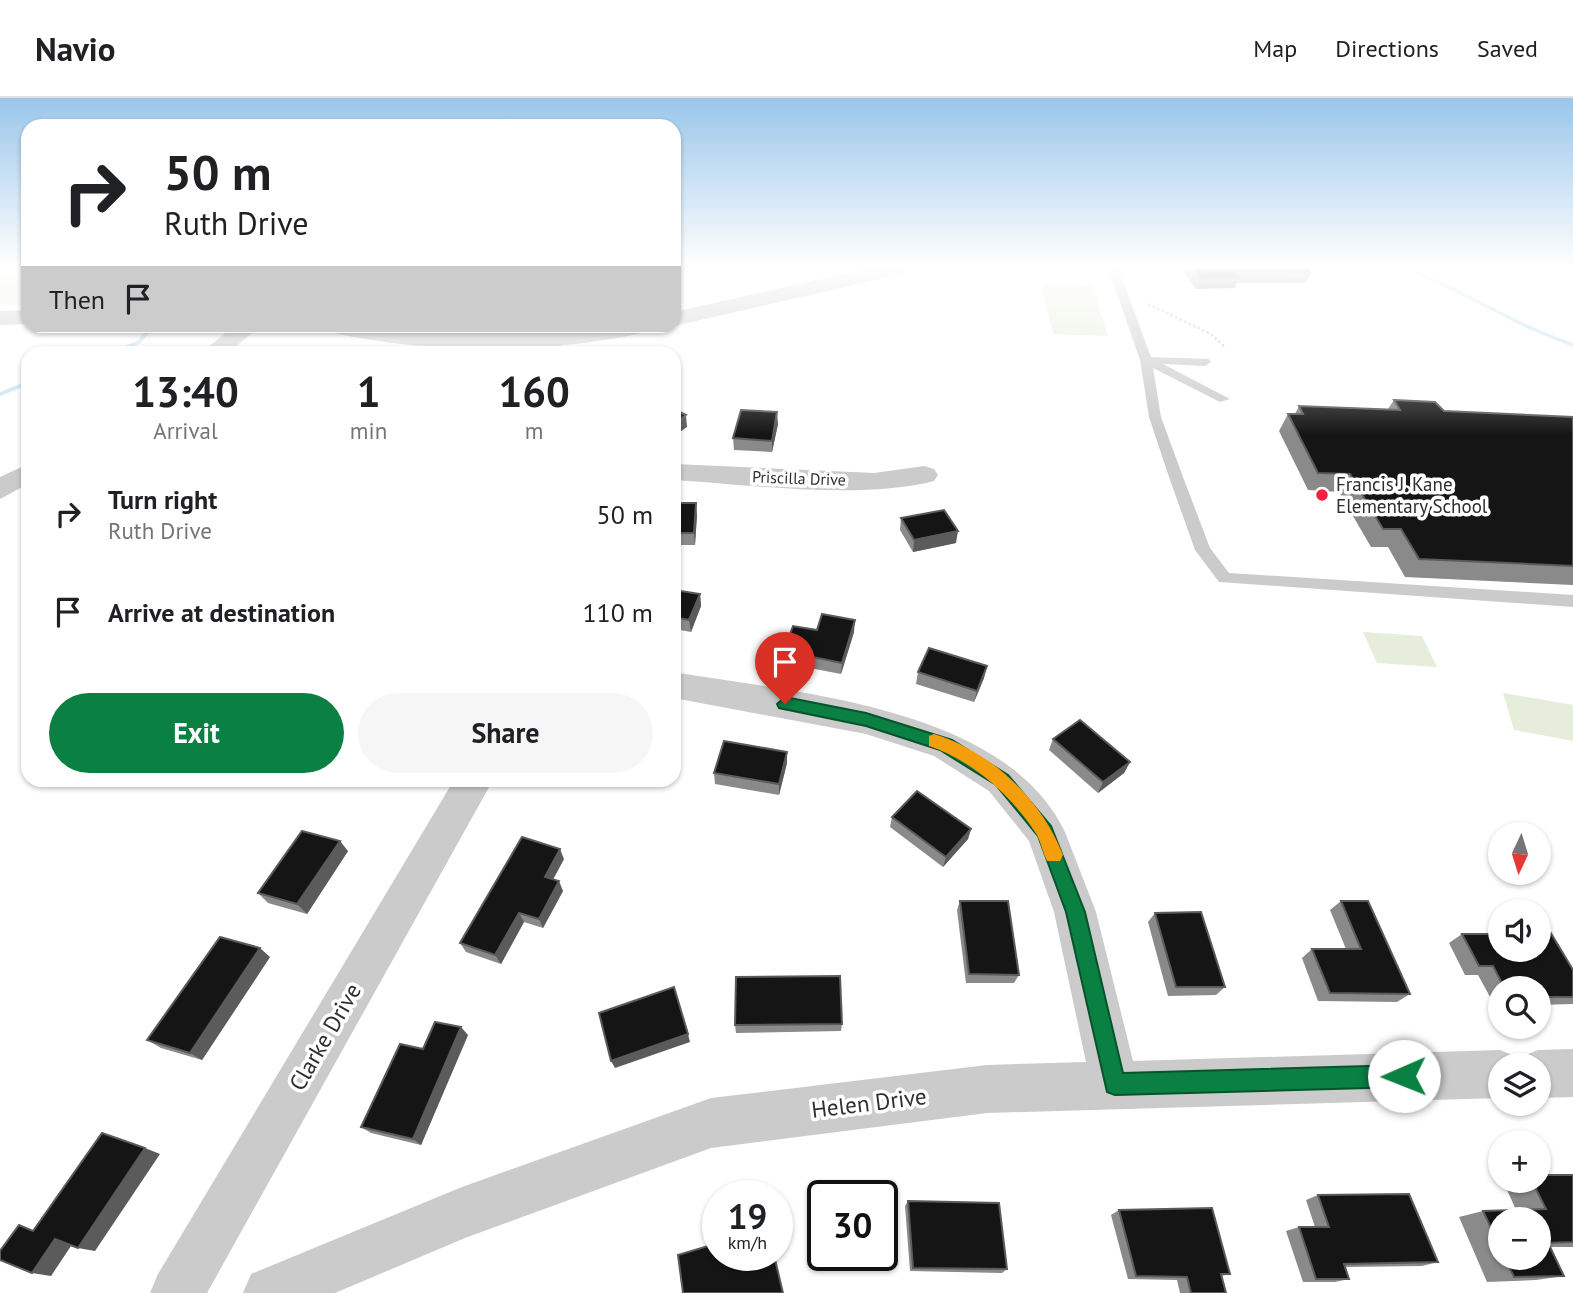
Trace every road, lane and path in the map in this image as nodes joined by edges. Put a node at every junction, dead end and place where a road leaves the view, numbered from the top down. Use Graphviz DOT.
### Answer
graph roads {
  1 [pos="1133,324"];
  2 [pos="1191,324"];
  3 [pos="240,333"];
  4 [pos="422,333"];
  5 [pos="609,333"];
  6 [pos="222,346"];
  7 [pos="550,346"];
  8 [pos="1226,348"];
  9 [pos="1146,360"];
  10 [pos="1205,362"];
  11 [pos="1224,399"];
  12 [pos="681,472"];
  13 [pos="924,475"];
  14 [pos="21,476"];
  15 [pos="0,490"];
  16 [pos="1573,601"];
  17 [pos="681,686"];
  18 [pos="470,787"];
  19 [pos="1573,1073"];
  20 [pos="1488,1074"];
  21 [pos="1551,1074"];
  22 [pos="1115,1084"];
  23 [pos="177,1293"];
  24 [pos="270,1293"];
  1 -- 9 [label="lane"];
  2 -- 8 [label="path"];
  3 -- 6 [label="street"];
  4 -- 7 [label="street"];
  5 -- 7 [label="street"];
  9 -- 10 [label="lane"];
  9 -- 11 [label="lane"];
  9 -- 16 [label="lane"];
  12 -- 13 [label="street, Priscilla Drive"];
  14 -- 15 [label="street"];
  17 -- 22 [label="street"];
  18 -- 23 [label="street, Clarke Drive"];
  19 -- 21 [label="street"];
  20 -- 22 [label="street, Helen Drive"];
  22 -- 24 [label="street, Helen Drive"];
}
